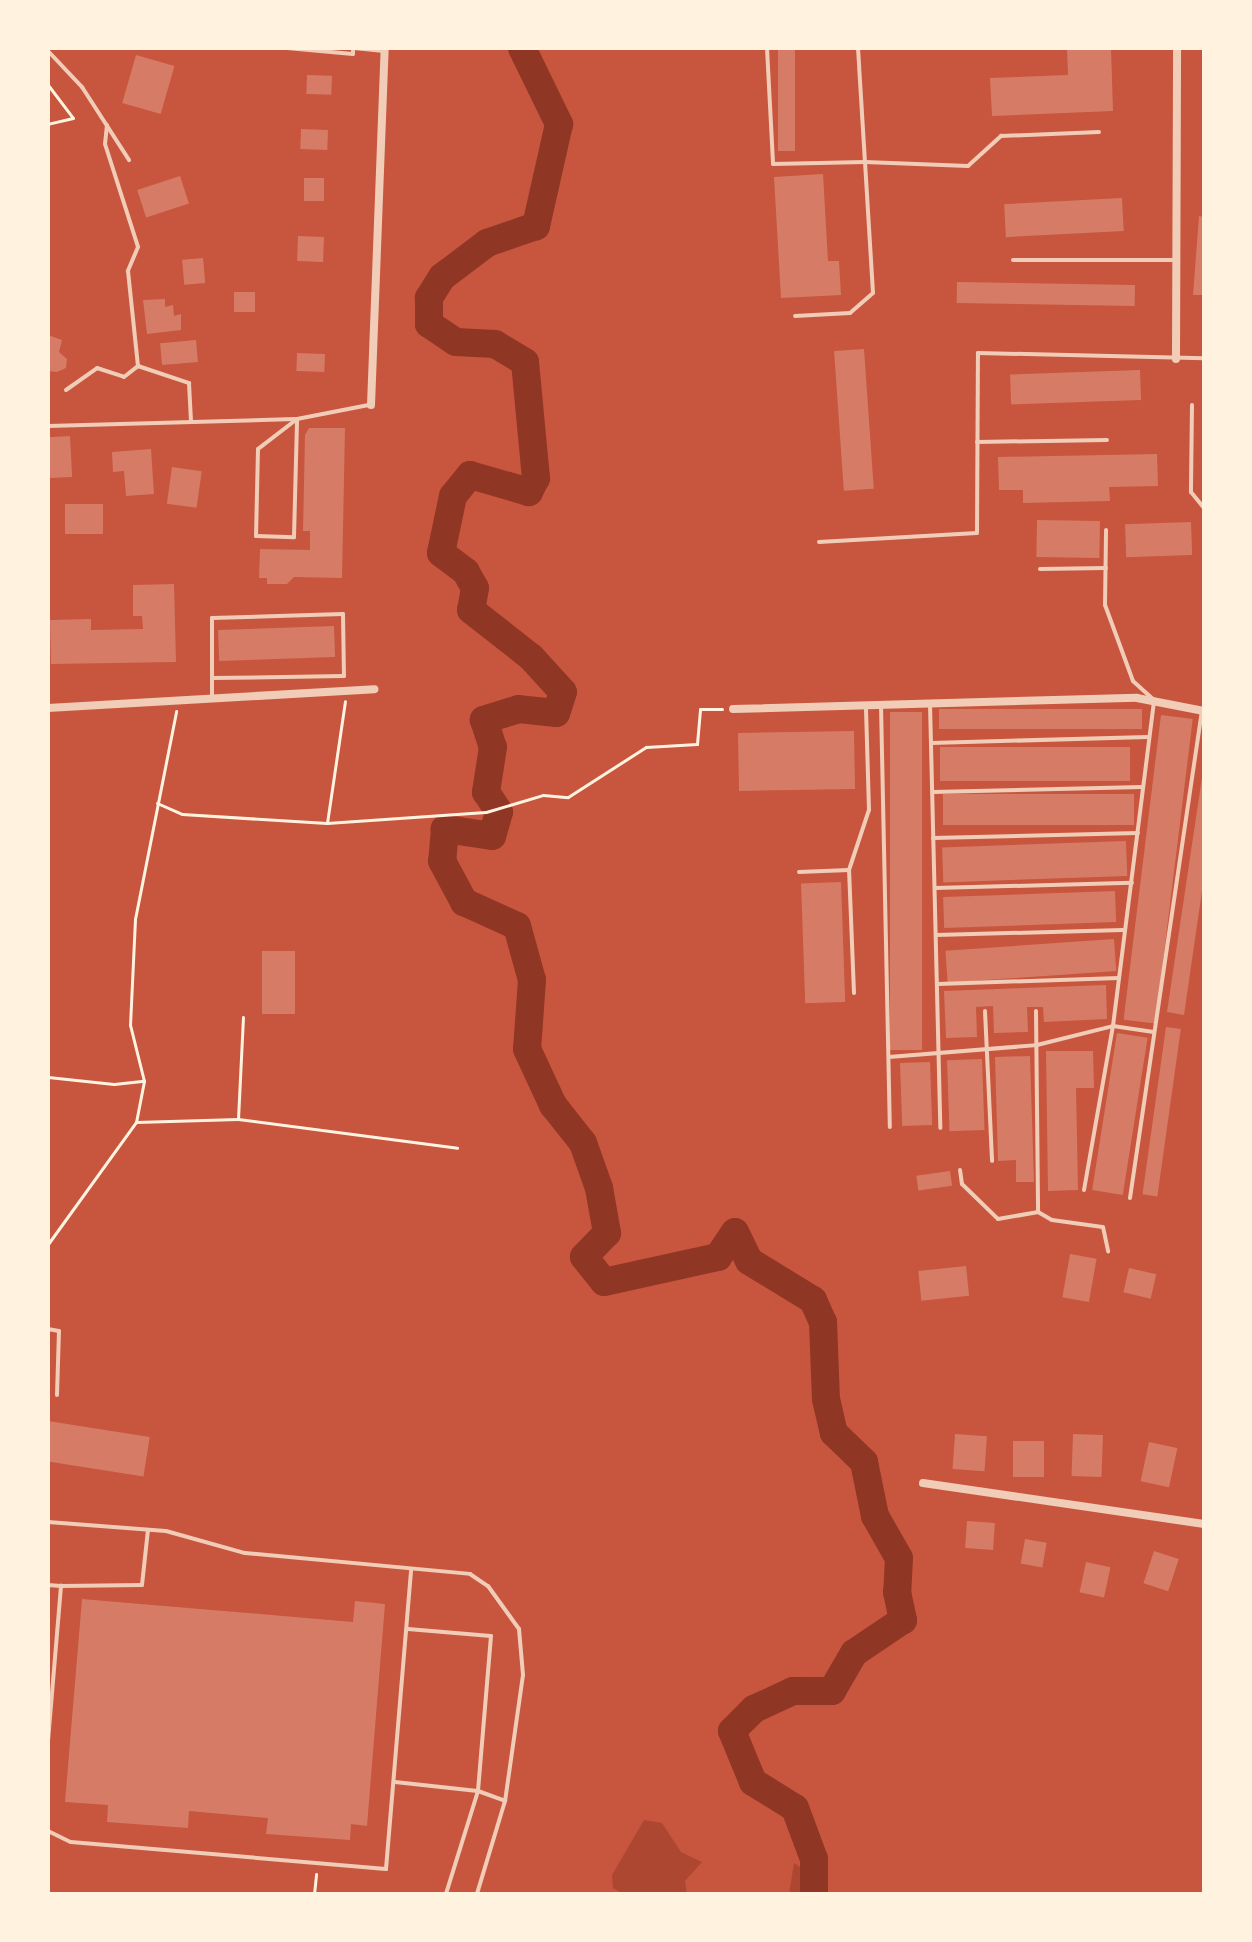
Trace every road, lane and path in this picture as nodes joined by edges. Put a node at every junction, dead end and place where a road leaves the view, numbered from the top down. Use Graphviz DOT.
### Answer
graph roads {
  1 [pos="287,48"];
  2 [pos="354,48"];
  3 [pos="767,48"];
  4 [pos="858,48"];
  5 [pos="1177,48"];
  6 [pos="385,49"];
  7 [pos="48,51"];
  8 [pos="48,85"];
  9 [pos="48,124"];
  10 [pos="107,125"];
  11 [pos="1099,132"];
  12 [pos="129,160"];
  13 [pos="865,162"];
  14 [pos="1013,260"];
  15 [pos="1176,260"];
  16 [pos="795,316"];
  17 [pos="1204,358"];
  18 [pos="1176,359"];
  19 [pos="138,366"];
  20 [pos="66,390"];
  21 [pos="371,405"];
  22 [pos="1192,405"];
  23 [pos="297,419"];
  24 [pos="191,422"];
  25 [pos="48,426"];
  26 [pos="1107,440"];
  27 [pos="977,442"];
  28 [pos="1204,508"];
  29 [pos="1106,530"];
  30 [pos="819,542"];
  31 [pos="1106,568"];
  32 [pos="1040,569"];
  33 [pos="344,676"];
  34 [pos="212,678"];
  35 [pos="374,689"];
  36 [pos="346,690"];
  37 [pos="212,699"];
  38 [pos="1154,700"];
  39 [pos="178,701"];
  40 [pos="930,704"];
  41 [pos="881,705"];
  42 [pos="866,706"];
  43 [pos="48,708"];
  44 [pos="733,709"];
  45 [pos="1203,710"];
  46 [pos="1148,737"];
  47 [pos="931,743"];
  48 [pos="1142,787"];
  49 [pos="932,792"];
  50 [pos="157,803"];
  51 [pos="327,823"];
  52 [pos="1138,833"];
  53 [pos="933,838"];
  54 [pos="849,870"];
  55 [pos="799,872"];
  56 [pos="1132,883"];
  57 [pos="935,888"];
  58 [pos="1123,930"];
  59 [pos="936,935"];
  60 [pos="1119,978"];
  61 [pos="937,984"];
  62 [pos="854,993"];
  63 [pos="985,1011"];
  64 [pos="1036,1011"];
  65 [pos="243,1017"];
  66 [pos="1113,1026"];
  67 [pos="1154,1032"];
  68 [pos="1037,1045"];
  69 [pos="987,1048"];
  70 [pos="938,1053"];
  71 [pos="889,1057"];
  72 [pos="48,1077"];
  73 [pos="144,1081"];
  74 [pos="238,1119"];
  75 [pos="136,1122"];
  76 [pos="890,1127"];
  77 [pos="940,1128"];
  78 [pos="457,1148"];
  79 [pos="992,1161"];
  80 [pos="960,1170"];
  81 [pos="1084,1190"];
  82 [pos="1130,1198"];
  83 [pos="1038,1212"];
  84 [pos="48,1244"];
  85 [pos="1108,1251"];
  86 [pos="48,1329"];
  87 [pos="57,1395"];
  88 [pos="923,1483"];
  89 [pos="48,1522"];
  90 [pos="1204,1524"];
  91 [pos="149,1529"];
  92 [pos="411,1569"];
  93 [pos="48,1585"];
  94 [pos="61,1586"];
  95 [pos="408,1629"];
  96 [pos="48,1741"];
  97 [pos="395,1782"];
  98 [pos="478,1791"];
  99 [pos="505,1801"];
  100 [pos="48,1831"];
  101 [pos="446,1894"];
  102 [pos="477,1894"];
  1 -- 2 [label="lane"];
  2 -- 6 [label="lane"];
  3 -- 13 [label="lane"];
  4 -- 13 [label="lane"];
  5 -- 15 [label="street"];
  6 -- 21 [label="street"];
  7 -- 10 [label="lane"];
  8 -- 9 [label="path"];
  10 -- 12 [label="lane"];
  10 -- 19 [label="lane"];
  11 -- 13 [label="lane"];
  13 -- 16 [label="lane"];
  14 -- 15 [label="lane"];
  15 -- 18 [label="street"];
  17 -- 18 [label="lane"];
  18 -- 27 [label="lane"];
  19 -- 20 [label="lane"];
  19 -- 24 [label="lane"];
  21 -- 23 [label="lane"];
  22 -- 28 [label="lane"];
  23 -- 23 [label="lane"];
  23 -- 24 [label="lane"];
  24 -- 25 [label="lane"];
  26 -- 27 [label="lane"];
  27 -- 30 [label="lane"];
  29 -- 31 [label="lane"];
  31 -- 32 [label="lane"];
  31 -- 38 [label="lane"];
  33 -- 34 [label="lane"];
  33 -- 34 [label="lane"];
  33 -- 36 [label="lane"];
  34 -- 37 [label="lane"];
  35 -- 36 [label="street"];
  36 -- 37 [label="street"];
  36 -- 51 [label="path"];
  37 -- 39 [label="street"];
  38 -- 40 [label="street"];
  38 -- 45 [label="street"];
  38 -- 46 [label="lane"];
  39 -- 43 [label="street"];
  39 -- 50 [label="path"];
  40 -- 41 [label="street"];
  40 -- 47 [label="lane"];
  41 -- 42 [label="street"];
  41 -- 71 [label="lane"];
  42 -- 44 [label="street"];
  42 -- 54 [label="lane"];
  44 -- 51 [label="path"];
  45 -- 67 [label="lane"];
  46 -- 47 [label="lane"];
  46 -- 48 [label="lane"];
  47 -- 49 [label="lane"];
  48 -- 49 [label="lane"];
  48 -- 52 [label="lane"];
  49 -- 53 [label="lane"];
  50 -- 51 [label="path"];
  50 -- 73 [label="path"];
  52 -- 53 [label="lane"];
  52 -- 56 [label="lane"];
  53 -- 57 [label="lane"];
  54 -- 55 [label="lane"];
  54 -- 62 [label="lane"];
  56 -- 57 [label="lane"];
  56 -- 58 [label="lane"];
  57 -- 59 [label="lane"];
  58 -- 59 [label="lane"];
  58 -- 60 [label="lane"];
  59 -- 61 [label="lane"];
  60 -- 61 [label="lane"];
  60 -- 66 [label="lane"];
  61 -- 70 [label="lane"];
  63 -- 69 [label="lane"];
  64 -- 68 [label="lane"];
  65 -- 74 [label="path"];
  66 -- 67 [label="lane"];
  66 -- 68 [label="lane"];
  66 -- 81 [label="lane"];
  67 -- 82 [label="lane"];
  68 -- 69 [label="lane"];
  68 -- 83 [label="lane"];
  69 -- 70 [label="lane"];
  69 -- 79 [label="lane"];
  70 -- 71 [label="lane"];
  70 -- 77 [label="lane"];
  71 -- 76 [label="lane"];
  72 -- 73 [label="path"];
  73 -- 75 [label="path"];
  74 -- 75 [label="path"];
  74 -- 78 [label="path"];
  75 -- 84 [label="path"];
  80 -- 83 [label="lane"];
  83 -- 85 [label="lane"];
  86 -- 87 [label="lane"];
  88 -- 90 [label="street"];
  89 -- 91 [label="lane"];
  91 -- 92 [label="lane"];
  91 -- 94 [label="lane"];
  92 -- 95 [label="lane"];
  92 -- 99 [label="lane"];
  93 -- 94 [label="lane"];
  94 -- 96 [label="lane"];
  95 -- 97 [label="lane"];
  95 -- 98 [label="lane"];
  97 -- 98 [label="lane"];
  97 -- 100 [label="lane"];
  98 -- 99 [label="lane"];
  98 -- 101 [label="lane"];
  99 -- 102 [label="lane"];
}
